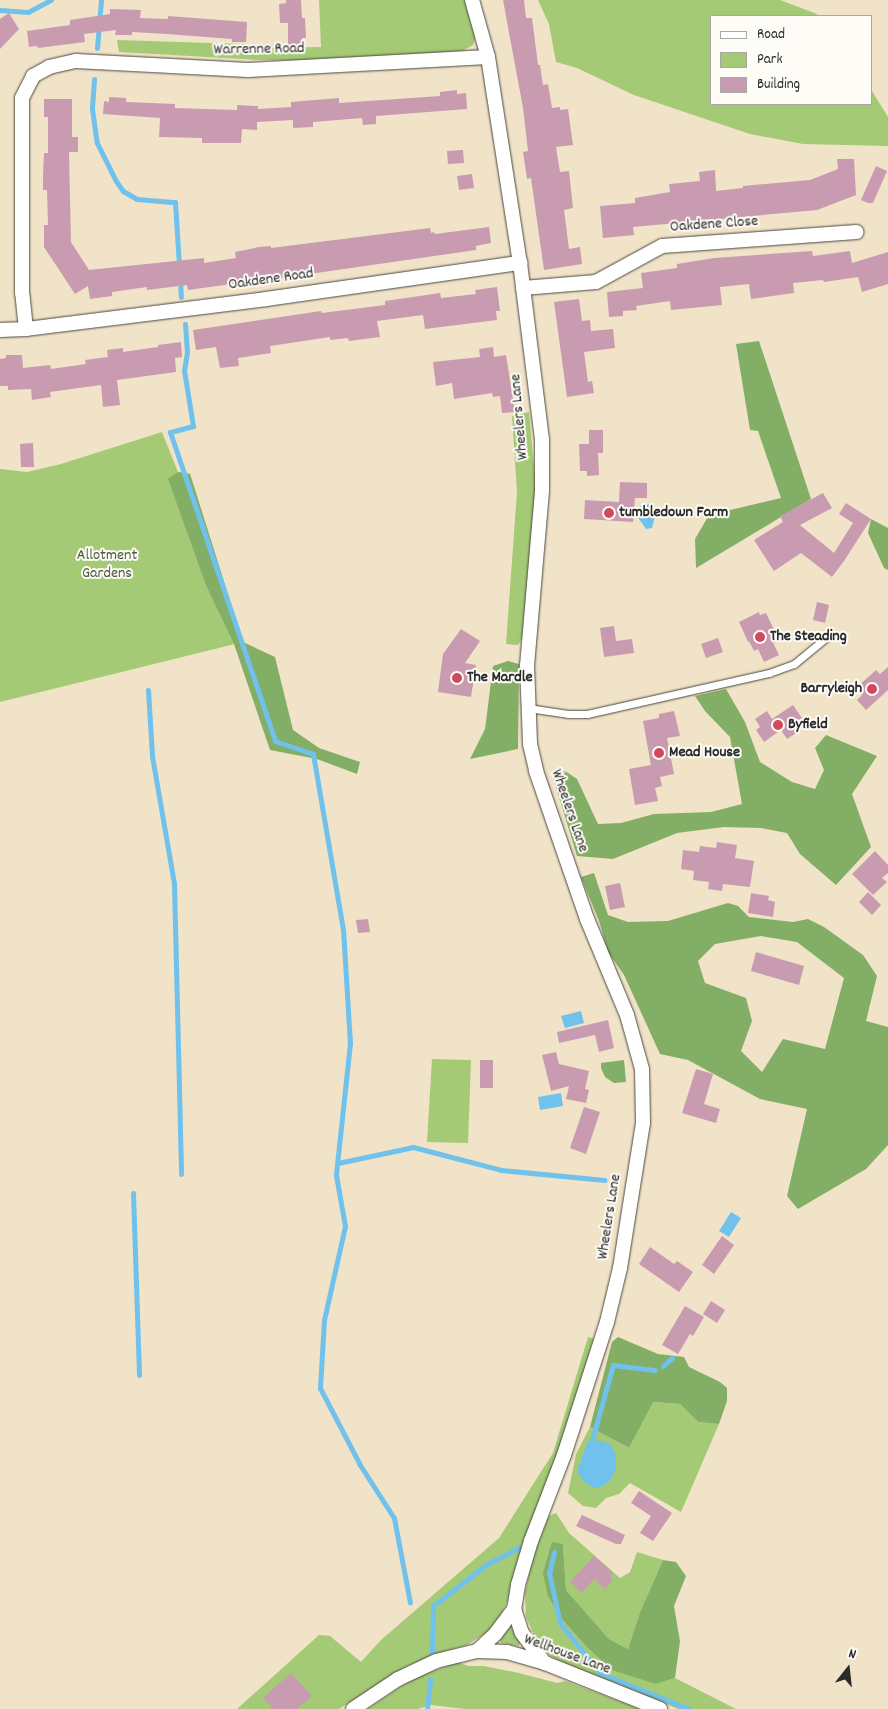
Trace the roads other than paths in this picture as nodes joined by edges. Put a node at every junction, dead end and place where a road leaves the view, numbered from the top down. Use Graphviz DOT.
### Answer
graph roads {
  1 [pos="472,0"];
  2 [pos="488,57"];
  3 [pos="856,232"];
  4 [pos="520,263"];
  5 [pos="523,288"];
  6 [pos="26,329"];
  7 [pos="0,330"];
  8 [pos="828,636"];
  9 [pos="527,708"];
  10 [pos="514,1609"];
  11 [pos="477,1651"];
  12 [pos="545,1663"];
  13 [pos="353,1709"];
  14 [pos="660,1709"];
  1 -- 2 [label="street, Wheelers Lane"];
  2 -- 4 [label="street, Wheelers Lane"];
  2 -- 6 [label="street, Warrenne Road"];
  3 -- 5 [label="street, Oakdene Close"];
  4 -- 5 [label="street, Wheelers Lane"];
  4 -- 6 [label="street, Oakdene Road"];
  5 -- 9 [label="street, Wheelers Lane"];
  6 -- 7 [label="street, Oakdene Road"];
  8 -- 9 [label="lane"];
  9 -- 10 [label="street, Wheelers Lane"];
  10 -- 11 [label="street, Wheelers Lane"];
  10 -- 12 [label="street, Wheelers Lane"];
  11 -- 12 [label="street, Wellhouse Lane"];
  11 -- 13 [label="street, Wellhouse Lane"];
  12 -- 14 [label="street, Wellhouse Lane"];
}
